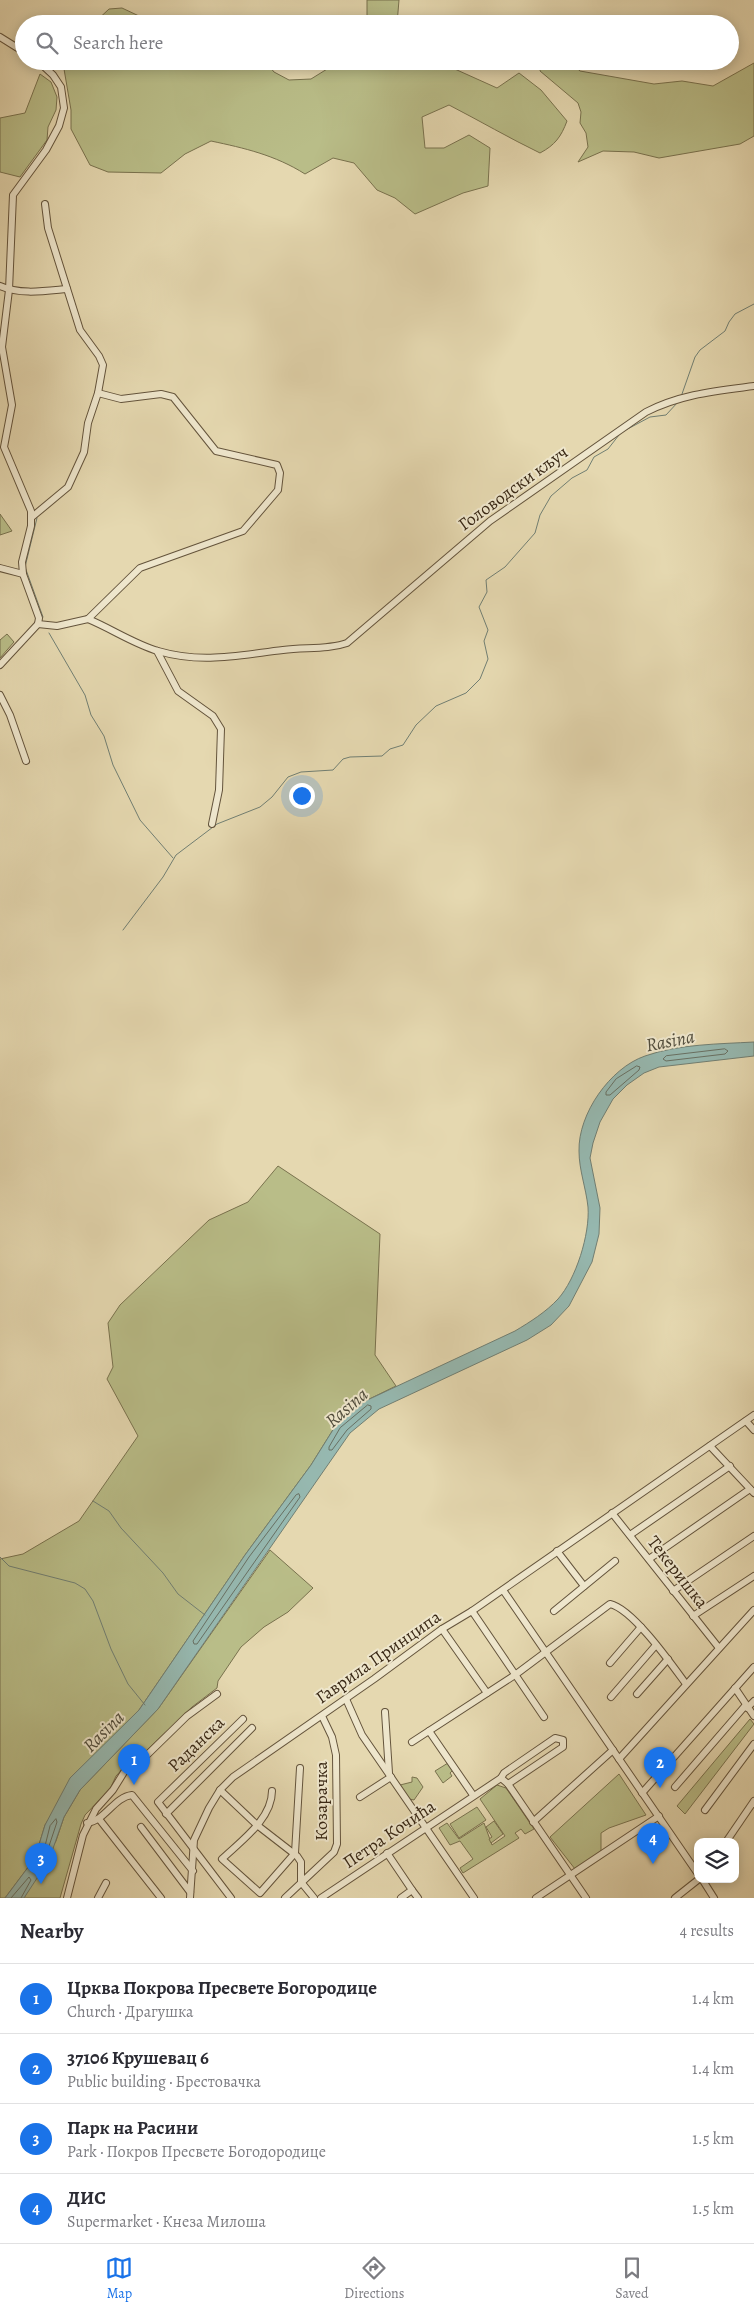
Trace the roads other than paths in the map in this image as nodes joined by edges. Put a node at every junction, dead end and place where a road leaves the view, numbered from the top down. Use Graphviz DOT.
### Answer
graph roads {
  1 [pos="0,37"];
  2 [pos="15,46"];
  3 [pos="48,70"];
  4 [pos="45,204"];
  5 [pos="0,286"];
  6 [pos="67,289"];
  7 [pos="9,290"];
  8 [pos="754,386"];
  9 [pos="98,393"];
  10 [pos="2,438"];
  11 [pos="32,516"];
  12 [pos="0,568"];
  13 [pos="23,574"];
  14 [pos="88,619"];
  15 [pos="38,624"];
  16 [pos="157,651"];
  17 [pos="0,665"];
  18 [pos="0,695"];
  19 [pos="26,762"];
  20 [pos="212,824"];
  21 [pos="754,1415"];
  22 [pos="746,1421"];
  23 [pos="754,1430"];
  24 [pos="710,1446"];
  25 [pos="730,1466"];
  26 [pos="752,1491"];
  27 [pos="612,1513"];
  28 [pos="630,1535"];
  29 [pos="754,1536"];
  30 [pos="557,1551"];
  31 [pos="649,1559"];
  32 [pos="615,1561"];
  33 [pos="754,1576"];
  34 [pos="584,1586"];
  35 [pos="503,1590"];
  36 [pos="673,1591"];
  37 [pos="472,1610"];
  38 [pos="754,1610"];
  39 [pos="554,1611"];
  40 [pos="694,1616"];
  41 [pos="641,1627"];
  42 [pos="442,1629"];
  43 [pos="656,1645"];
  44 [pos="719,1648"];
  45 [pos="546,1652"];
  46 [pos="668,1659"];
  47 [pos="610,1663"];
  48 [pos="754,1668"];
  49 [pos="516,1675"];
  50 [pos="686,1684"];
  51 [pos="736,1688"];
  52 [pos="487,1693"];
  53 [pos="218,1694"];
  54 [pos="637,1694"];
  55 [pos="611,1697"];
  56 [pos="346,1699"];
  57 [pos="754,1701"];
  58 [pos="746,1707"];
  59 [pos="385,1712"];
  60 [pos="322,1716"];
  61 [pos="754,1716"];
  62 [pos="544,1718"];
  63 [pos="243,1719"];
  64 [pos="252,1728"];
  65 [pos="429,1731"];
  66 [pos="412,1742"];
  67 [pos="754,1744"];
  68 [pos="613,1750"];
  69 [pos="619,1759"];
  70 [pos="300,1768"];
  71 [pos="390,1775"];
  72 [pos="501,1778"];
  73 [pos="508,1784"];
  74 [pos="675,1787"];
  75 [pos="220,1790"];
  76 [pos="272,1791"];
  77 [pos="642,1793"];
  78 [pos="473,1795"];
  79 [pos="360,1797"];
  80 [pos="754,1800"];
  81 [pos="748,1809"];
  82 [pos="705,1810"];
  83 [pos="166,1814"];
  84 [pos="754,1814"];
  85 [pos="659,1816"];
  86 [pos="99,1819"];
  87 [pos="533,1822"];
  88 [pos="87,1823"];
  89 [pos="256,1825"];
  90 [pos="141,1827"];
  91 [pos="427,1827"];
  92 [pos="729,1838"];
  93 [pos="194,1850"];
  94 [pos="295,1853"];
  95 [pos="387,1853"];
  96 [pos="694,1868"];
  97 [pos="193,1871"];
  98 [pos="570,1876"];
  99 [pos="301,1882"];
  100 [pos="106,1883"];
  101 [pos="695,1883"];
  102 [pos="703,1883"];
  103 [pos="412,1890"];
  104 [pos="190,1895"];
  105 [pos="67,1898"];
  106 [pos="98,1898"];
  107 [pos="161,1898"];
  108 [pos="230,1898"];
  109 [pos="285,1898"];
  110 [pos="314,1898"];
  111 [pos="321,1898"];
  112 [pos="401,1898"];
  113 [pos="418,1898"];
  114 [pos="474,1898"];
  115 [pos="536,1898"];
  116 [pos="586,1898"];
  117 [pos="675,1898"];
  118 [pos="714,1898"];
  1 -- 2 [label="street"];
  3 -- 7 [label="street"];
  4 -- 6 [label="street"];
  5 -- 7 [label="street"];
  6 -- 7 [label="street"];
  6 -- 9 [label="street"];
  7 -- 10 [label="street"];
  8 -- 16 [label="street, Головодски кључ"];
  9 -- 11 [label="street"];
  9 -- 14 [label="street"];
  10 -- 11 [label="street"];
  11 -- 13 [label="street"];
  12 -- 13 [label="street"];
  13 -- 15 [label="street"];
  14 -- 15 [label="street"];
  14 -- 16 [label="street, Головодски кључ"];
  15 -- 17 [label="street"];
  16 -- 20 [label="street"];
  18 -- 19 [label="street"];
  21 -- 22 [label="street, Гаврила Принципа"];
  22 -- 23 [label="street"];
  22 -- 24 [label="street, Гаврила Принципа"];
  24 -- 25 [label="street"];
  24 -- 27 [label="street, Гаврила Принципа"];
  25 -- 26 [label="street"];
  25 -- 28 [label="street"];
  26 -- 31 [label="street"];
  27 -- 28 [label="street, Текеришка"];
  27 -- 30 [label="street, Гаврила Принципа"];
  28 -- 31 [label="street, Текеришка"];
  29 -- 36 [label="street"];
  30 -- 34 [label="street"];
  30 -- 35 [label="street, Гаврила Принципа"];
  31 -- 36 [label="street, Текеришка"];
  32 -- 34 [label="street"];
  33 -- 40 [label="street"];
  34 -- 39 [label="street"];
  35 -- 37 [label="street, Гаврила Принципа"];
  35 -- 45 [label="street"];
  36 -- 40 [label="street, Текеришка"];
  37 -- 42 [label="street, Гаврила Принципа"];
  37 -- 49 [label="street"];
  38 -- 44 [label="street"];
  40 -- 44 [label="street, Текеришка"];
  41 -- 43 [label="street"];
  41 -- 45 [label="street"];
  41 -- 47 [label="street"];
  42 -- 52 [label="street"];
  42 -- 56 [label="street, Гаврила Принципа"];
  43 -- 46 [label="street"];
  43 -- 55 [label="street"];
  44 -- 50 [label="street"];
  45 -- 49 [label="street"];
  45 -- 68 [label="street"];
  46 -- 50 [label="street"];
  46 -- 54 [label="street"];
  48 -- 51 [label="street"];
  49 -- 52 [label="street"];
  49 -- 62 [label="street"];
  50 -- 69 [label="street"];
  51 -- 58 [label="street"];
  51 -- 77 [label="street"];
  52 -- 65 [label="street"];
  53 -- 88 [label="street"];
  56 -- 60 [label="street, Гаврила Принципа"];
  56 -- 71 [label="street"];
  57 -- 58 [label="street"];
  58 -- 61 [label="street"];
  58 -- 74 [label="street"];
  59 -- 71 [label="street"];
  60 -- 75 [label="street, Гаврила Принципа"];
  60 -- 99 [label="street, Козарачка"];
  63 -- 83 [label="street, Раданска"];
  64 -- 83 [label="street, Раданска"];
  65 -- 66 [label="street"];
  65 -- 78 [label="street"];
  67 -- 82 [label="street"];
  68 -- 69 [label="street"];
  68 -- 87 [label="street"];
  69 -- 77 [label="street"];
  70 -- 94 [label="street"];
  71 -- 79 [label="street"];
  71 -- 91 [label="street"];
  72 -- 73 [label="street"];
  72 -- 73 [label="street, Петра Кочића"];
  72 -- 78 [label="street, Петра Кочића"];
  73 -- 87 [label="street"];
  75 -- 89 [label="street"];
  75 -- 93 [label="street, Гаврила Принципа"];
  76 -- 89 [label="street"];
  77 -- 85 [label="street"];
  78 -- 91 [label="street, Петра Кочића"];
  80 -- 81 [label="street"];
  81 -- 84 [label="street"];
  81 -- 92 [label="street"];
  83 -- 93 [label="street"];
  85 -- 96 [label="street"];
  85 -- 98 [label="street"];
  86 -- 88 [label="street"];
  86 -- 97 [label="street"];
  86 -- 107 [label="street"];
  87 -- 98 [label="street"];
  88 -- 105 [label="street"];
  89 -- 94 [label="street"];
  89 -- 94 [label="street"];
  90 -- 104 [label="street"];
  91 -- 95 [label="street, Петра Кочића"];
  91 -- 114 [label="street"];
  93 -- 97 [label="street, Гаврила Принципа"];
  93 -- 108 [label="street"];
  94 -- 99 [label="street"];
  95 -- 103 [label="street"];
  95 -- 111 [label="street, Петра Кочића"];
  97 -- 104 [label="street, Гаврила Принципа"];
  98 -- 115 [label="street"];
  98 -- 116 [label="street"];
  99 -- 109 [label="street, Козарачка"];
  99 -- 110 [label="street"];
  100 -- 106 [label="street"];
  101 -- 117 [label="street"];
  102 -- 118 [label="street"];
  103 -- 112 [label="street"];
  103 -- 113 [label="street"];
}
